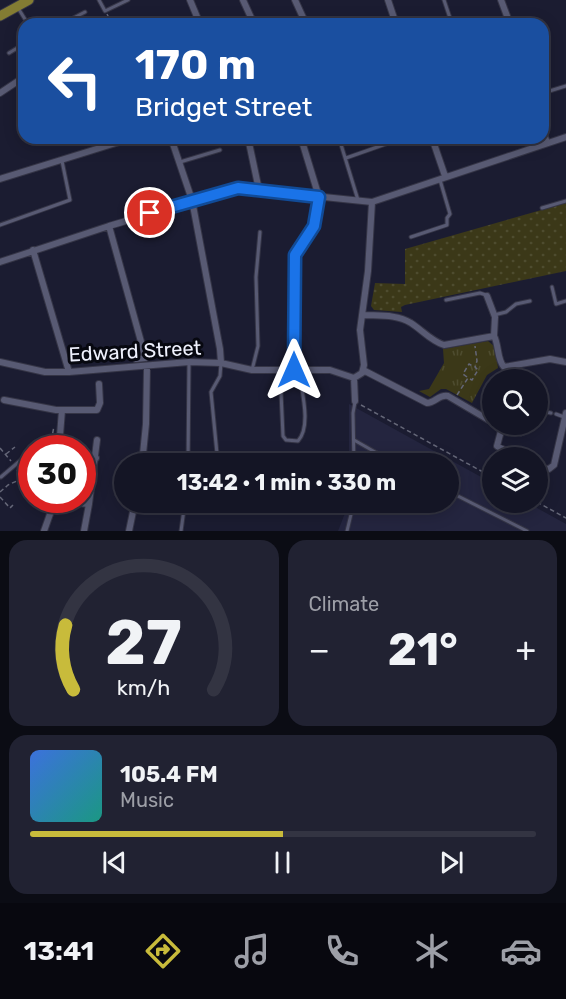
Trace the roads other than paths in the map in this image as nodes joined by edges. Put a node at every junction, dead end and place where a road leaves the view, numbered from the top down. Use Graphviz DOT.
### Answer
graph roads {
  1 [pos="29,0"];
  2 [pos="99,0"];
  3 [pos="128,0"];
  4 [pos="190,0"];
  5 [pos="243,0"];
  6 [pos="295,0"];
  7 [pos="388,0"];
  8 [pos="444,0"];
  9 [pos="501,0"];
  10 [pos="17,6"];
  11 [pos="86,12"];
  12 [pos="0,16"];
  13 [pos="24,18"];
  14 [pos="74,18"];
  15 [pos="198,18"];
  16 [pos="251,18"];
  17 [pos="303,18"];
  18 [pos="394,18"];
  19 [pos="450,18"];
  20 [pos="508,18"];
  21 [pos="18,48"];
  22 [pos="9,53"];
  23 [pos="18,81"];
  24 [pos="566,86"];
  25 [pos="549,91"];
  26 [pos="0,93"];
  27 [pos="566,136"];
  28 [pos="549,142"];
  29 [pos="112,144"];
  30 [pos="173,144"];
  31 [pos="249,144"];
  32 [pos="303,144"];
  33 [pos="341,144"];
  34 [pos="386,144"];
  35 [pos="434,144"];
  36 [pos="544,144"];
  37 [pos="220,150"];
  38 [pos="346,158"];
  39 [pos="62,159"];
  40 [pos="180,162"];
  41 [pos="442,177"];
  42 [pos="0,179"];
  43 [pos="259,190"];
  44 [pos="319,197"];
  45 [pos="192,200"];
  46 [pos="359,201"];
  47 [pos="566,201"];
  48 [pos="372,202"];
  49 [pos="542,208"];
  50 [pos="0,225"];
  51 [pos="109,226"];
  52 [pos="260,232"];
  53 [pos="411,237"];
  54 [pos="33,250"];
  55 [pos="0,262"];
  56 [pos="552,287"];
  57 [pos="487,296"];
  58 [pos="446,300"];
  59 [pos="530,301"];
  60 [pos="566,301"];
  61 [pos="491,307"];
  62 [pos="483,309"];
  63 [pos="363,315"];
  64 [pos="494,315"];
  65 [pos="494,336"];
  66 [pos="136,359"];
  67 [pos="0,362"];
  68 [pos="189,362"];
  69 [pos="566,362"];
  70 [pos="221,363"];
  71 [pos="147,367"];
  72 [pos="252,370"];
  73 [pos="280,370"];
  74 [pos="297,370"];
  75 [pos="363,370"];
  76 [pos="69,372"];
  77 [pos="354,378"];
  78 [pos="99,384"];
  79 [pos="4,400"];
  80 [pos="355,401"];
  81 [pos="59,410"];
  82 [pos="548,413"];
  83 [pos="565,415"];
  84 [pos="482,417"];
  85 [pos="59,435"];
  86 [pos="97,440"];
  87 [pos="354,440"];
  88 [pos="143,453"];
  89 [pos="188,453"];
  90 [pos="217,453"];
  91 [pos="354,453"];
  92 [pos="377,453"];
  93 [pos="96,458"];
  94 [pos="18,463"];
  95 [pos="548,469"];
  96 [pos="1,477"];
  97 [pos="459,497"];
  98 [pos="50,513"];
  99 [pos="87,513"];
  100 [pos="133,513"];
  101 [pos="183,513"];
  102 [pos="351,513"];
  103 [pos="44,531"];
  104 [pos="84,531"];
  105 [pos="129,531"];
  106 [pos="181,531"];
  107 [pos="346,531"];
  108 [pos="527,531"];
  1 -- 10 [label="main road"];
  2 -- 3 [label="lane"];
  4 -- 15 [label="street"];
  5 -- 16 [label="street"];
  6 -- 17 [label="street"];
  7 -- 18 [label="street"];
  8 -- 19 [label="lane"];
  9 -- 20 [label="street"];
  10 -- 12 [label="main road"];
  10 -- 13 [label="lane"];
  11 -- 14 [label="lane"];
  21 -- 22 [label="lane"];
  23 -- 26 [label="street"];
  24 -- 25 [label="lane"];
  27 -- 28 [label="street"];
  29 -- 39 [label="street"];
  30 -- 40 [label="street"];
  31 -- 43 [label="street"];
  32 -- 44 [label="street"];
  33 -- 38 [label="lane"];
  34 -- 38 [label="lane"];
  35 -- 41 [label="street"];
  36 -- 41 [label="street"];
  37 -- 40 [label="lane"];
  38 -- 46 [label="lane"];
  39 -- 42 [label="street"];
  39 -- 50 [label="lane"];
  40 -- 45 [label="street"];
  41 -- 48 [label="street"];
  41 -- 53 [label="lane"];
  43 -- 44 [label="street"];
  43 -- 45 [label="street"];
  44 -- 46 [label="street"];
  44 -- 74 [label="street"];
  45 -- 51 [label="street"];
  45 -- 70 [label="street"];
  46 -- 48 [label="street"];
  47 -- 49 [label="lane"];
  48 -- 63 [label="street"];
  51 -- 54 [label="street"];
  51 -- 66 [label="street"];
  52 -- 72 [label="lane"];
  54 -- 55 [label="street"];
  54 -- 76 [label="street"];
  56 -- 60 [label="lane"];
  57 -- 58 [label="lane"];
  57 -- 61 [label="street"];
  59 -- 64 [label="lane"];
  61 -- 62 [label="street"];
  61 -- 64 [label="street"];
  63 -- 65 [label="street"];
  63 -- 75 [label="street"];
  64 -- 65 [label="street"];
  65 -- 69 [label="street"];
  67 -- 76 [label="street, Edward Street"];
  68 -- 70 [label="street, Edward Street"];
  68 -- 71 [label="street, Edward Street"];
  68 -- 89 [label="lane"];
  70 -- 72 [label="street, Edward Street"];
  70 -- 90 [label="lane"];
  71 -- 76 [label="street, Edward Street"];
  71 -- 88 [label="street"];
  72 -- 73 [label="street, Edward Street"];
  73 -- 74 [label="street, Edward Street"];
  73 -- 74 [label="lane"];
  74 -- 77 [label="street, Edward Street"];
  75 -- 77 [label="street"];
  75 -- 84 [label="street"];
  77 -- 80 [label="street"];
  78 -- 81 [label="street"];
  79 -- 81 [label="street"];
  80 -- 87 [label="lane"];
  81 -- 85 [label="street"];
  82 -- 83 [label="lane"];
  83 -- 95 [label="street"];
  86 -- 93 [label="street"];
  87 -- 91 [label="lane"];
  87 -- 92 [label="lane"];
  94 -- 96 [label="lane"];
  97 -- 108 [label="lane"];
  98 -- 103 [label="street"];
  99 -- 104 [label="street"];
  100 -- 105 [label="street"];
  101 -- 106 [label="lane"];
  102 -- 107 [label="lane"];
}
